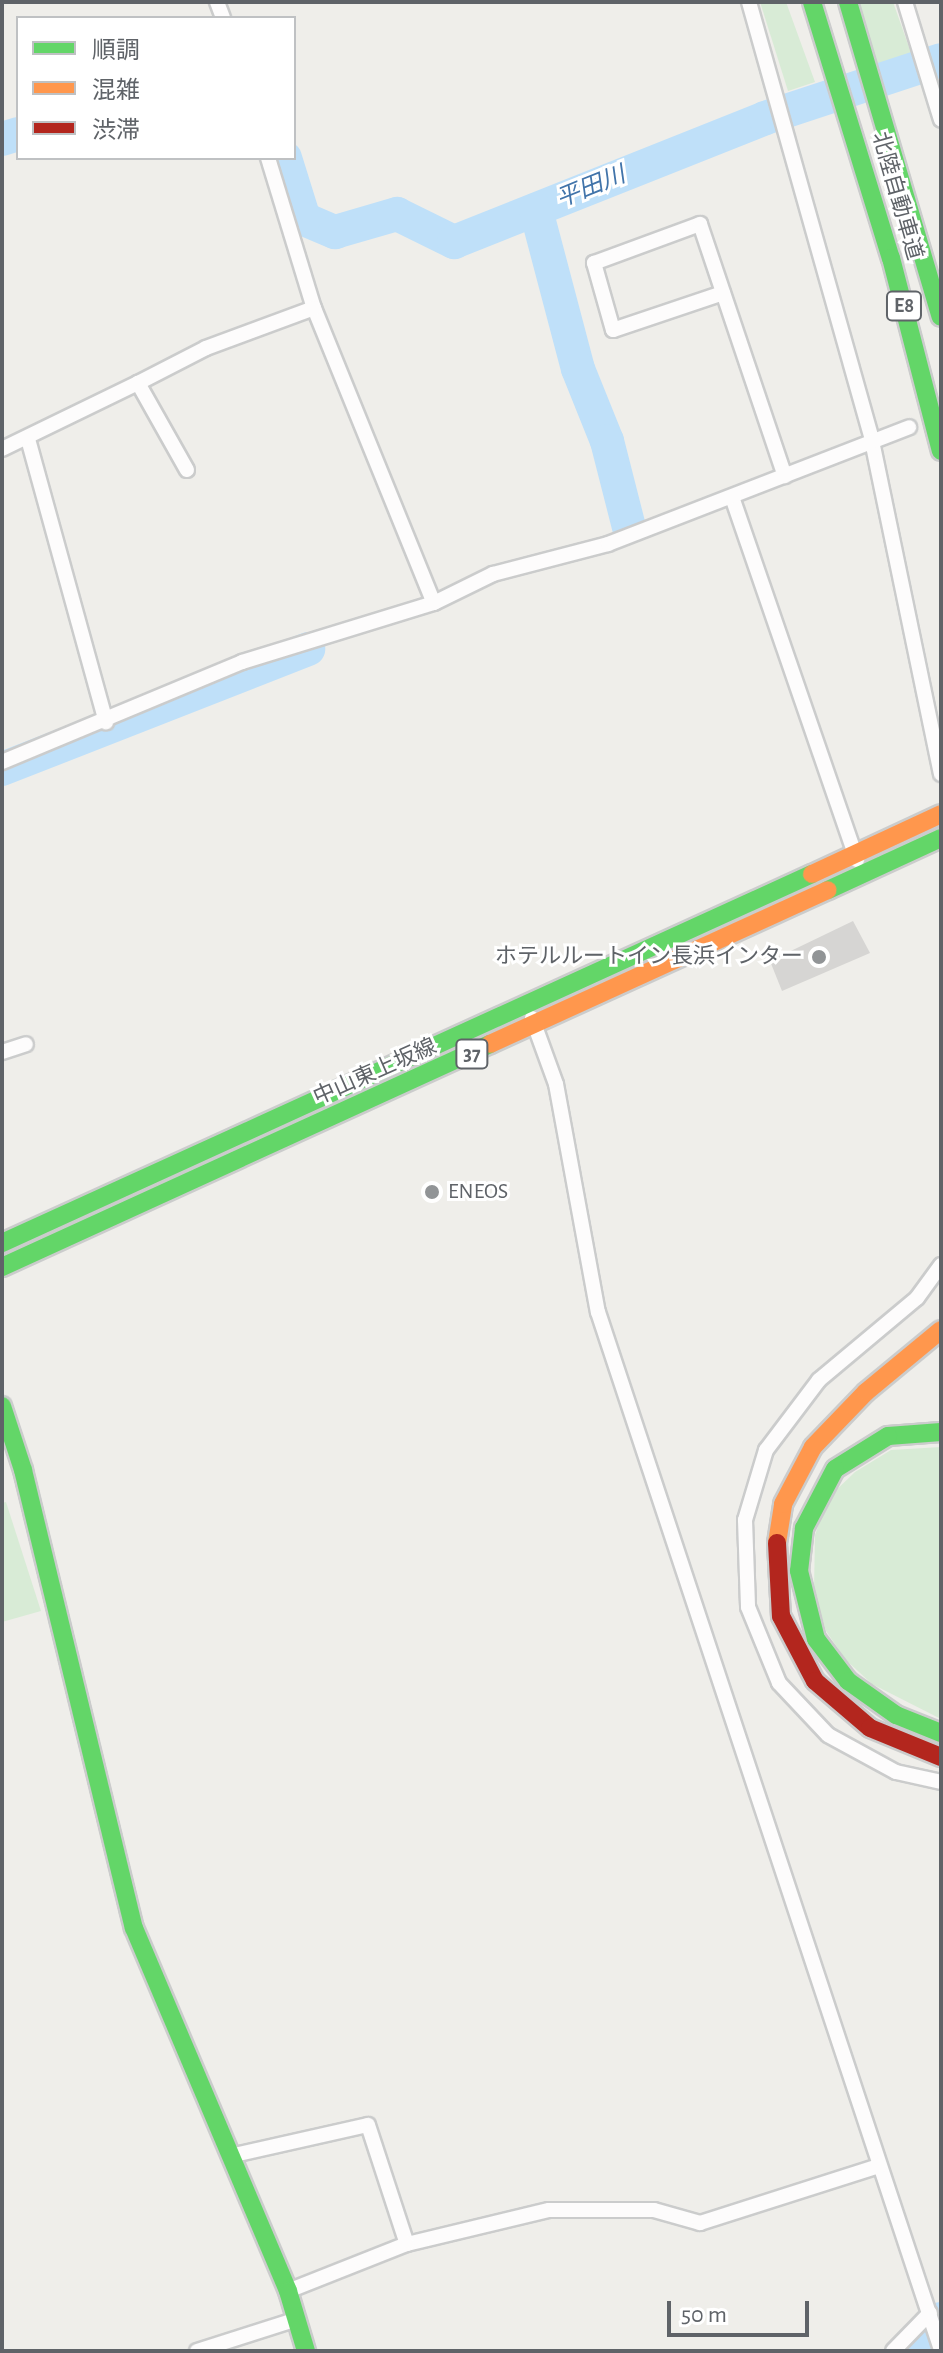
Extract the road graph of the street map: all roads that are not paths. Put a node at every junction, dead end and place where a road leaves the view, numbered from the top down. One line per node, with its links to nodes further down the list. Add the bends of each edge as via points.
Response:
1 (749, 2): 13 (street)
2 (812, 2): 15 (main road, 北陸自動車道 / E8)
3 (905, 2): 5 (street)
4 (850, 8): 9 (main road, 北陸自動車道 / E8)
5 (941, 120)
6 (269, 160): 8 (street)
7 (723, 293): 7 (street, via 700,224 594,263 613,330); 17 (street)
8 (314, 308): 10 (street, via 206,348); 19 (street)
9 (941, 317)
10 (138, 383): 12 (street); 16 (street)
11 (909, 427): 13 (street)
12 (28, 439): 14 (street); 20 (street)
13 (872, 441): 17 (street); 22 (street)
14 (2, 449)
15 (941, 451)
16 (187, 470)
17 (785, 476): 18 (street)
18 (732, 497): 19 (street, via 608,544 493,574); 25 (street)
19 (434, 603): 20 (street, via 242,662)
20 (106, 722): 21 (street)
21 (2, 762)
22 (941, 774)
23 (941, 814): 25 (main road, 中山東上坂線 / 37)
24 (941, 838): 26 (main road, 中山東上坂線 / 37)
25 (855, 855): 26 (street); 27 (main road, 中山東上坂線 / 37)
26 (861, 875): 27 (main road, 中山東上坂線 / 37)
27 (532, 1016): 30 (main road, 中山東上坂線 / 37); 32 (main road, 中山東上坂線 / 37); 40 (street, via 556,1084 598,1312)
28 (26, 1044): 29 (street)
29 (2, 1052)
30 (2, 1243)
31 (941, 1265): 38 (street, via 917,1298 819,1380 766,1450 745,1520 748,1607 779,1683 828,1735 896,1772)
32 (2, 1267)
33 (941, 1330): 37 (main road, via 866,1392 813,1447 783,1504 774,1559 781,1616 815,1681 870,1728)
34 (2, 1406): 39 (main road, via 23,1470 134,1928)
35 (941, 1432): 36 (main road, via 888,1436 835,1469 807,1517 799,1571 816,1639 848,1681 896,1715)
36 (941, 1733)
37 (941, 1757)
38 (941, 1782)
39 (230, 2156): 41 (street, via 368,2125); 42 (main road)
40 (879, 2166): 41 (street, via 700,2223 654,2210 549,2210); 43 (street)
41 (407, 2244): 42 (street)
42 (288, 2291): 44 (main road)
43 (930, 2316): 45 (street); 48 (street)
44 (294, 2320): 46 (street); 47 (main road)
45 (940, 2346)
46 (197, 2351)
47 (306, 2351)
48 (893, 2351)

